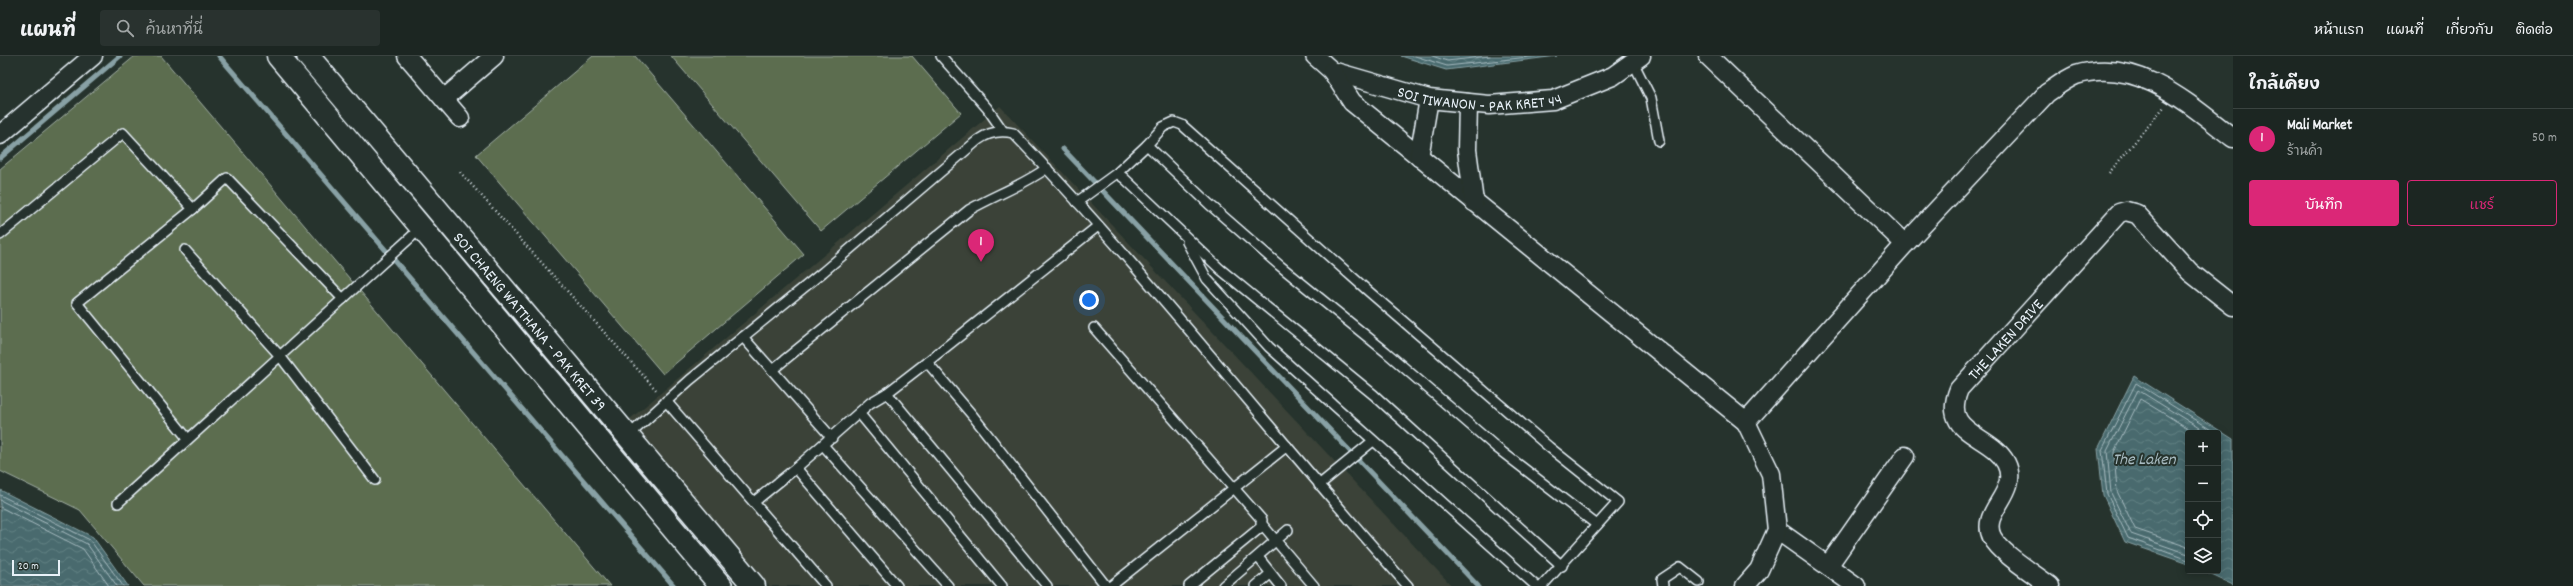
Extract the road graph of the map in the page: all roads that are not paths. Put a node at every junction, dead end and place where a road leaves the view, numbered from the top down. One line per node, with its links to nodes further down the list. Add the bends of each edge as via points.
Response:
1 (93, 56): 16 (street)
2 (278, 56): 27 (main road, SOI CHAENG WATTHANA - PAK KRET 39)
3 (308, 56): 43 (main road, SOI CHAENG WATTHANA - PAK KRET 39)
4 (406, 56): 11 (street)
5 (494, 56): 11 (street)
6 (941, 56): 15 (lane)
7 (1315, 56): 10 (street, SOI TIWANON - PAK KRET 44)
8 (1708, 56): 30 (street)
9 (1637, 59): 13 (street, SOI TIWANON - PAK KRET 44, via 1613,76 1553,100 1489,105); 18 (lane, via 1651,98)
10 (1332, 70): 12 (street, SOI TIWANON - PAK KRET 44); 20 (street, via 1352,102)
11 (444, 99): 14 (street)
12 (1429, 99): 13 (street, SOI TIWANON - PAK KRET 44); 20 (street)
13 (1468, 103): 24 (street, via 1467,150)
14 (460, 118)
15 (1003, 131): 21 (lane, via 1013,133); 35 (lane, via 991,133 978,140)
16 (0, 134)
17 (2233, 138): 30 (street, via 2175,93 2150,78 2123,70 2101,70 2076,75 2047,93)
18 (1659, 141)
19 (1147, 145): 22 (lane); 57 (lane, via 1279,265 1386,352 1497,448); 57 (lane, via 1163,127 1174,122 1182,125 1367,290 1618,502)
20 (1419, 157): 24 (street)
21 (1047, 168): 23 (lane); 38 (lane, via 1025,183 993,196 969,210)
22 (1117, 173): 23 (lane); 29 (lane)
23 (1077, 202): 26 (lane)
24 (1474, 202): 42 (street)
25 (193, 209): 28 (lane, via 123,133); 32 (lane, via 227,178); 45 (lane, via 77,303)
26 (1098, 226): 37 (lane); 48 (lane)
27 (421, 228): 32 (lane); 66 (main road, SOI CHAENG WATTHANA - PAK KRET 39)
28 (0, 235)
29 (1184, 236): 46 (lane, via 1207,279 1269,347); 62 (lane, via 1281,321 1374,395)
30 (1905, 244): 42 (street)
31 (185, 250): 36 (lane)
32 (343, 299): 36 (lane)
33 (2233, 306): 85 (street, THE LAKEN DRIVE, via 2190,272 2137,214 2126,210 2119,213 1959,389 1954,407 1958,420 1998,454 2006,463 2010,474 2010,484 1989,521 1992,538)
34 (1094, 328): 53 (lane)
35 (743, 337): 38 (lane); 40 (lane)
36 (280, 356): 45 (lane); 51 (lane)
37 (927, 362): 39 (lane); 73 (lane)
38 (772, 370): 44 (lane)
39 (887, 393): 41 (lane, via 870,403); 72 (lane)
40 (666, 401): 43 (lane); 54 (lane)
41 (860, 413): 44 (lane); 71 (lane)
42 (1746, 422): 59 (street, via 1771,474)
43 (628, 436): 67 (main road, SOI CHAENG WATTHANA - PAK KRET 39)
44 (832, 438): 47 (lane)
45 (188, 439): 55 (lane)
46 (1373, 441): 52 (lane); 80 (lane)
47 (823, 445): 50 (lane); 70 (lane)
48 (1287, 446): 52 (lane); 53 (lane)
49 (1905, 456): 63 (street)
50 (796, 468): 54 (lane); 69 (lane)
51 (375, 480)
52 (1320, 485): 79 (lane)
53 (1234, 489): 56 (lane, via 1262,520); 73 (lane)
54 (754, 502): 68 (lane)
55 (118, 503)
56 (1261, 523): 60 (lane); 74 (lane, via 1261,527)
57 (1597, 525): 62 (lane)
58 (1288, 530): 60 (lane)
59 (1778, 530): 63 (street); 83 (street, via 1759,570)
60 (1276, 540): 61 (lane); 78 (lane)
61 (1258, 557): 64 (lane); 75 (lane)
62 (1562, 566): 81 (lane)
63 (1828, 566): 84 (street)
64 (1270, 574): 76 (lane); 77 (lane)
65 (1699, 582): 82 (lane, via 1680,568 1671,571 1662,579)
66 (721, 586)
67 (754, 586)
68 (826, 586)
69 (896, 586)
70 (948, 586)
71 (1002, 586)
72 (1047, 586)
73 (1110, 586)
74 (1189, 586)
75 (1223, 586)
76 (1256, 586)
77 (1281, 586)
78 (1314, 586)
79 (1408, 586)
80 (1536, 586)
81 (1542, 586)
82 (1663, 586)
83 (1745, 586)
84 (1856, 586)
85 (2050, 586)

